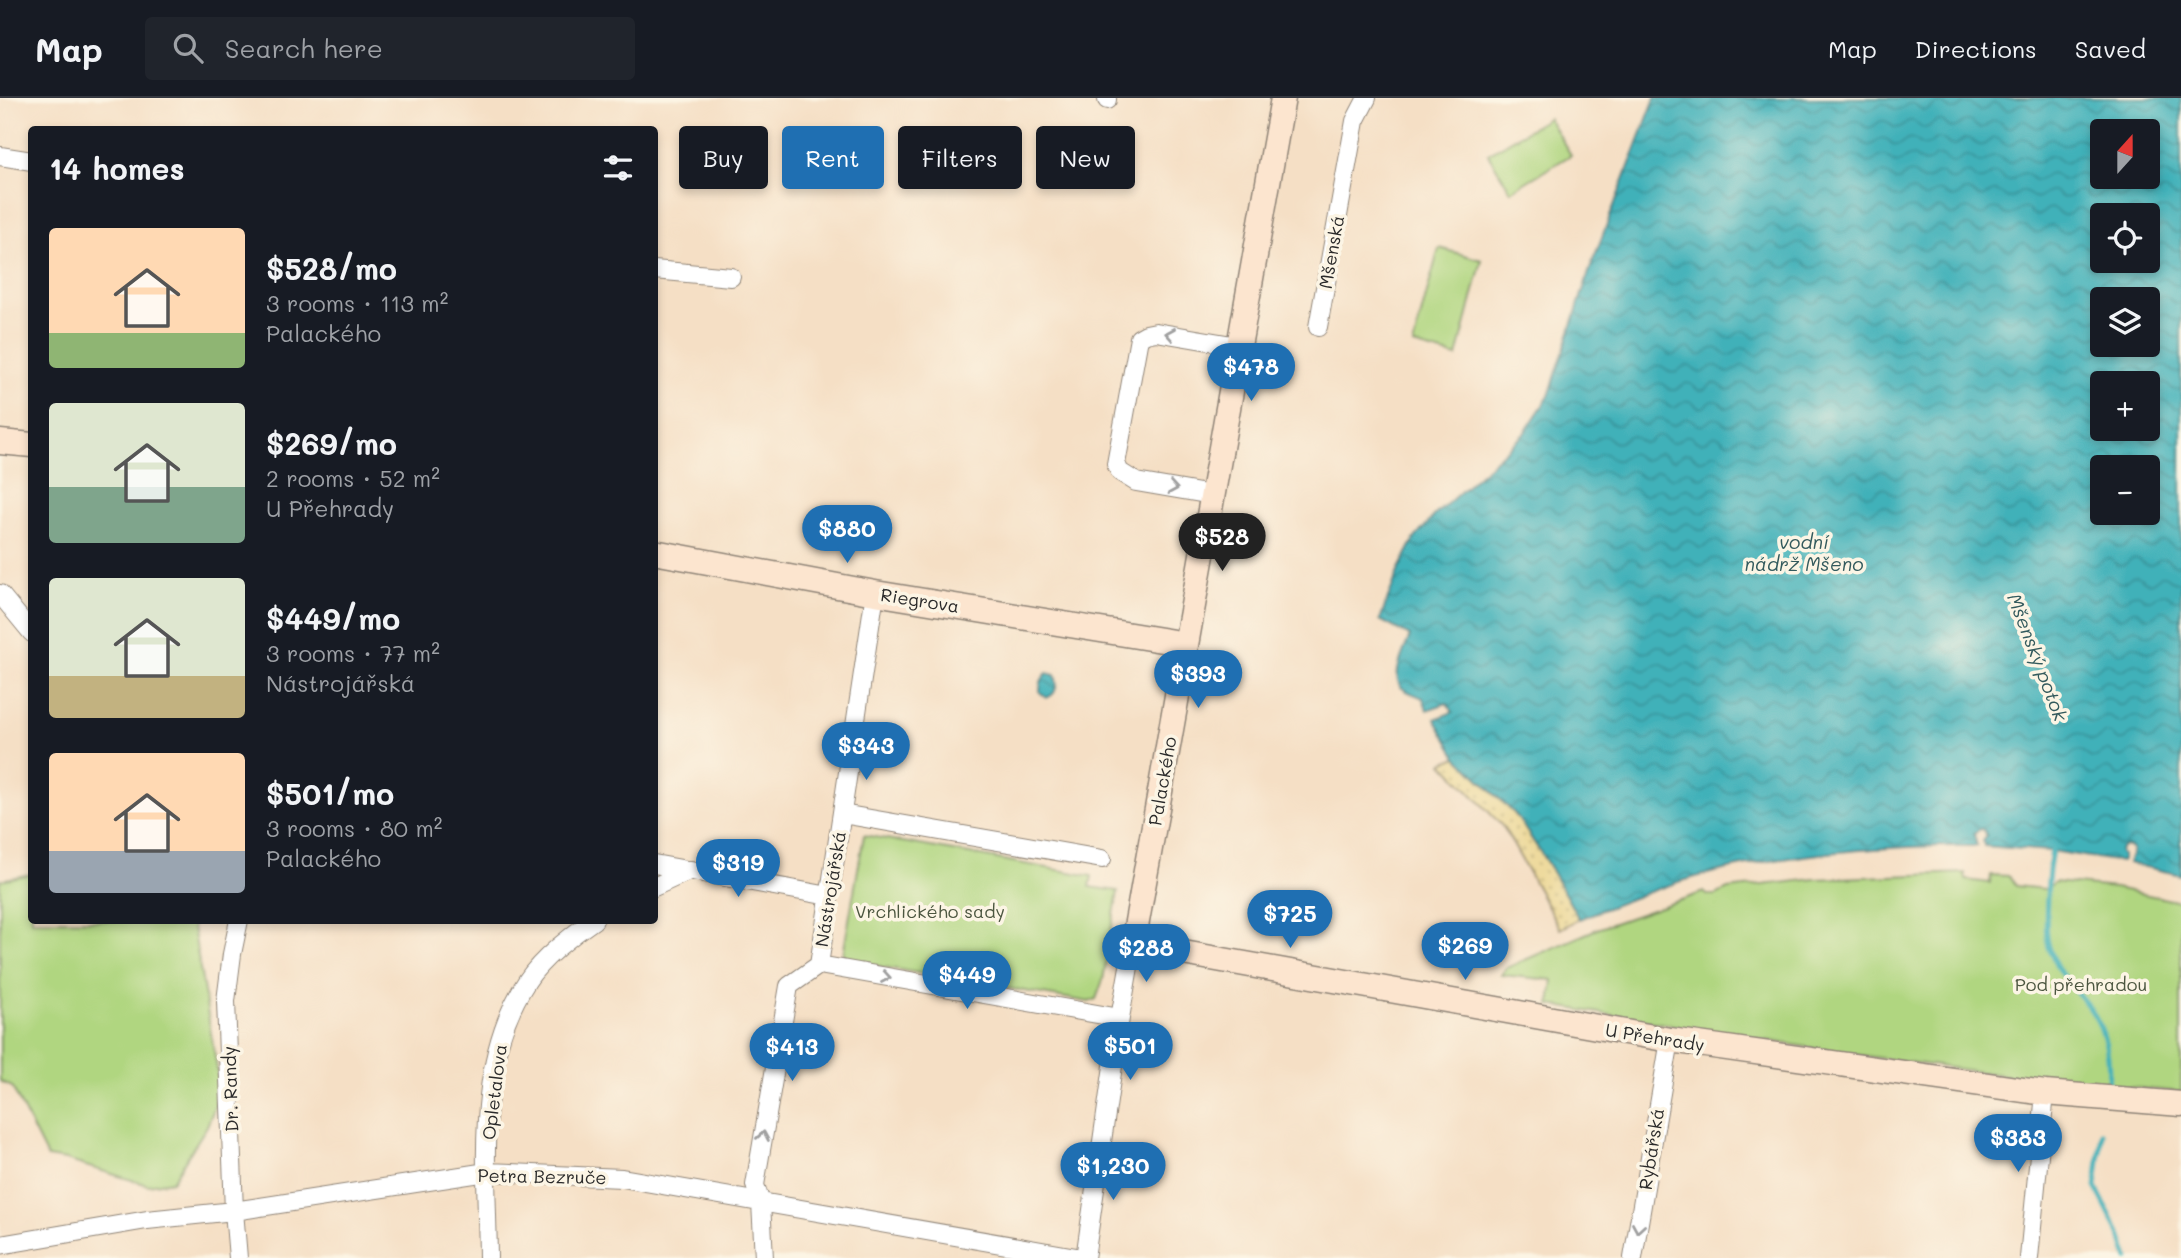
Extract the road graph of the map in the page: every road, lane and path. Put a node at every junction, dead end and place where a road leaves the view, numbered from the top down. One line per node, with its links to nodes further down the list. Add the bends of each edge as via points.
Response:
1 (1283, 98): 8 (street, Palackého)
2 (1367, 98): 7 (street, Mšenská, via 1355,121)
3 (0, 156): 4 (street)
4 (28, 160)
5 (658, 270): 6 (street)
6 (732, 277)
7 (1318, 327)
8 (1238, 346): 11 (street, Palackého); 11 (street, one-way to 11, via 1157,332 1139,338 1116,464 1126,478 1136,482)
9 (0, 442): 10 (street)
10 (28, 446)
11 (1212, 495): 16 (street, Palackého)
12 (658, 553): 13 (street, Riegrova)
13 (875, 593): 16 (street, Riegrova); 17 (street, Nástrojářská)
14 (0, 594): 15 (street)
15 (28, 629)
16 (1186, 644): 25 (street, Palackého)
17 (842, 814): 18 (street); 22 (street, Nástrojářská)
18 (1102, 859)
19 (658, 865): 20 (street)
20 (691, 870): 21 (street); 22 (street)
21 (658, 885)
22 (829, 897): 26 (street, Nástrojářská)
23 (238, 924): 33 (street, Dr. Randy, via 226,1001)
24 (588, 924): 31 (street, Opletalova, via 569,936 528,979 508,1014 495,1056 486,1123)
25 (1133, 944): 27 (street, Palackého); 28 (street, U Přehrady)
26 (819, 965): 27 (street, Nástrojářská, one-way to 27); 32 (street, one-way to 26, via 755,1185 789,986)
27 (1120, 1018): 38 (street, Palackého)
28 (1670, 1040): 29 (street, U Přehrady); 39 (street, Rybářská, one-way to 39)
29 (2045, 1093): 30 (street, U Přehrady); 40 (street)
30 (2181, 1104)
31 (487, 1172): 32 (street, Petra Bezruče, via 622,1178); 33 (street, Petra Bezruče); 36 (street, Opletalova)
32 (761, 1203): 37 (street); 38 (street, Petra Bezruče)
33 (234, 1211): 34 (street, Petra Bezruče, via 147,1220); 35 (street, Dr. Randy)
34 (0, 1245)
35 (238, 1258)
36 (488, 1258)
37 (764, 1258)
38 (1084, 1258)
39 (1633, 1258)
40 (2029, 1258)

